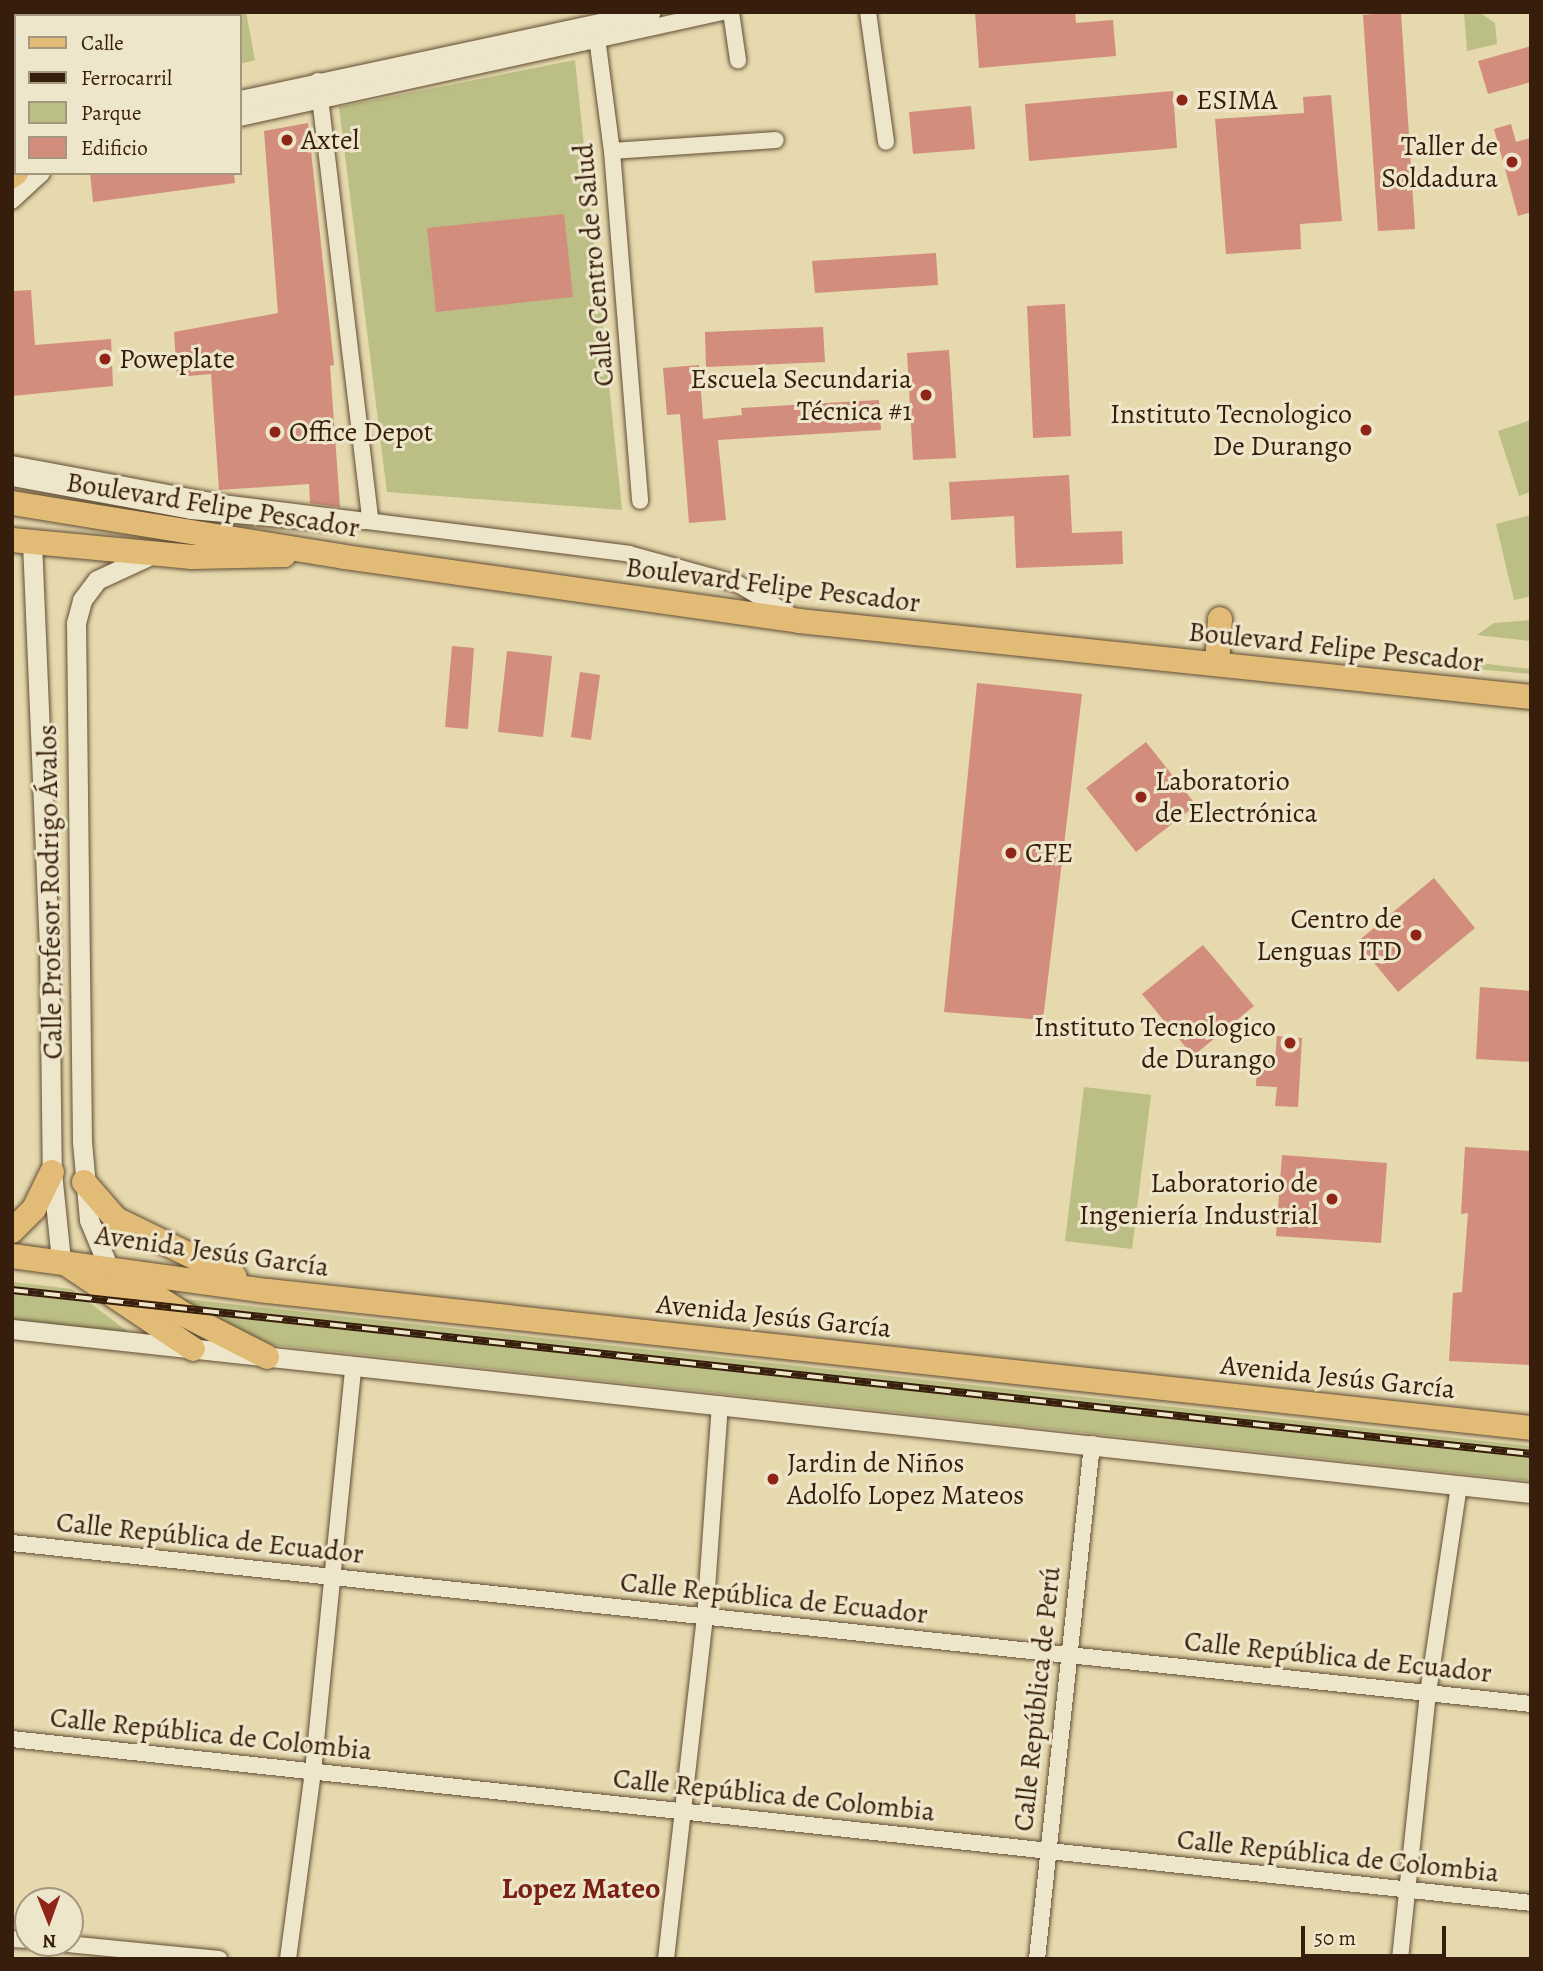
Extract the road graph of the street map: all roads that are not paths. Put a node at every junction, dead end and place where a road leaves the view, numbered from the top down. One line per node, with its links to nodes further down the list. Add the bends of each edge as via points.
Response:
1 (651, 12): 5 (street)
2 (721, 12): 5 (street)
3 (731, 12): 6 (street)
4 (868, 12): 12 (street)
5 (596, 32): 7 (street); 9 (street); 13 (street, Calle Centro de Salud)
6 (738, 60)
7 (318, 81): 8 (street); 9 (street)
8 (242, 100)
9 (322, 100): 10 (street); 20 (street)
10 (242, 118)
11 (775, 140): 13 (street)
12 (886, 142)
13 (612, 151): 18 (street, Calle Centro de Salud)
14 (40, 175): 15 (street)
15 (12, 201)
16 (12, 464): 20 (street, via 145,491)
17 (12, 478): 20 (street, via 237,517 323,524)
18 (640, 501)
19 (12, 503): 23 (main road, Boulevard Felipe Pescador)
20 (370, 520): 26 (street, via 605,550 676,564 747,588)
21 (12, 525): 22 (main road)
22 (22, 541): 24 (main road); 29 (street, Calle Profesor Rodrigo Ávalos, via 49,942)
23 (318, 552): 24 (main road, via 236,558); 26 (main road, Boulevard Felipe Pescador)
24 (153, 554): 30 (street, Calle Profesor Rodrigo Ávalos, via 97,580 82,600 76,623)
25 (1220, 619): 27 (main road)
26 (799, 621): 27 (main road, Boulevard Felipe Pescador)
27 (1217, 664): 28 (main road, Boulevard Felipe Pescador)
28 (1531, 697)
29 (52, 1172): 31 (main road, via 34,1209); 33 (street, Calle Profesor Rodrigo Ávalos)
30 (84, 1182): 34 (street, Calle Profesor Rodrigo Ávalos, via 92,1232); 35 (main road, via 116,1219 143,1236)
31 (12, 1231)
32 (12, 1256): 33 (main road, Avenida Jesús García)
33 (61, 1260): 34 (main road, Avenida Jesús García); 37 (main road)
34 (108, 1266): 35 (main road, Avenida Jesús García); 38 (main road, via 185,1315)
35 (268, 1292): 41 (main road, Avenida Jesús García)
36 (12, 1329): 37 (street)
37 (193, 1349): 38 (street)
38 (267, 1357): 39 (street)
39 (352, 1367): 40 (street); 46 (street)
40 (720, 1405): 42 (street); 47 (street)
41 (1531, 1428)
42 (1092, 1444): 43 (street); 48 (street, Calle República de Perú)
43 (1460, 1486): 44 (street); 49 (street)
44 (1531, 1493)
45 (12, 1544): 46 (street, Calle República de Ecuador)
46 (332, 1578): 47 (street, Calle República de Ecuador); 52 (street)
47 (705, 1618): 48 (street, Calle República de Ecuador); 53 (street)
48 (1066, 1656): 49 (street, Calle República de Ecuador); 54 (street, Calle República de Perú)
49 (1428, 1693): 50 (street, Calle República de Ecuador); 55 (street)
50 (1531, 1704)
51 (12, 1739): 52 (street, Calle República de Colombia)
52 (313, 1771): 53 (street, Calle República de Colombia); 59 (street)
53 (683, 1811): 54 (street, Calle República de Colombia); 60 (street)
54 (1048, 1851): 55 (street, Calle República de Colombia); 61 (street, Calle República de Perú)
55 (1407, 1889): 56 (street, Calle República de Colombia); 62 (street)
56 (1531, 1903)
57 (84, 1946): 58 (street)
58 (219, 1959)
59 (288, 1959)
60 (666, 1959)
61 (1037, 1959)
62 (1400, 1959)

